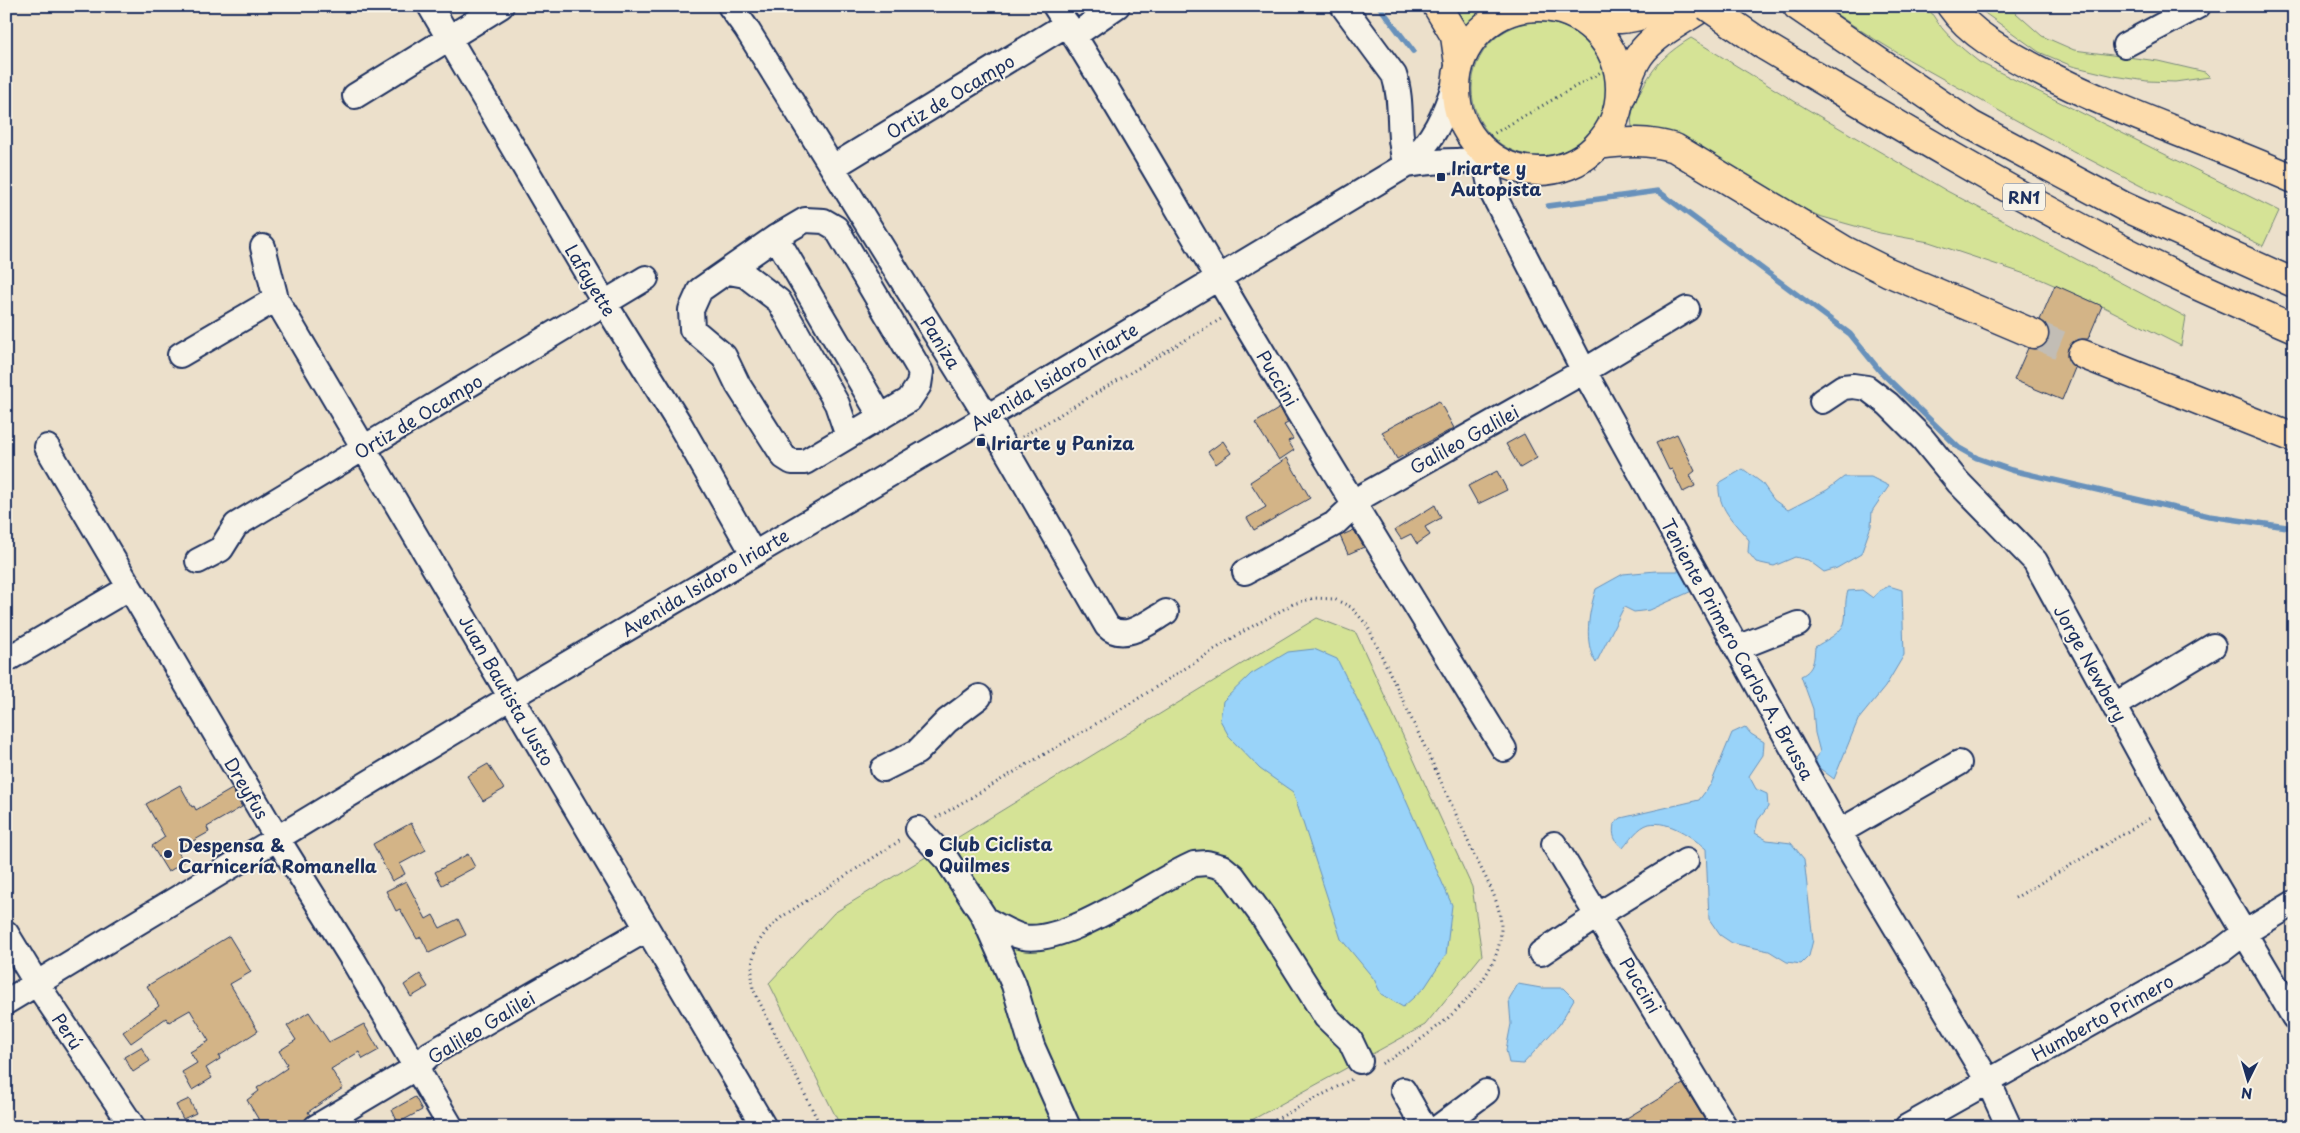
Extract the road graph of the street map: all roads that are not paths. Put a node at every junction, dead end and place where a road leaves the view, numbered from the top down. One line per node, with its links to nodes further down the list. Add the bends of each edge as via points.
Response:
1 (430, 6): 14 (street, Lafayette)
2 (501, 6): 14 (street)
3 (730, 6): 21 (street, Paniza)
4 (1117, 6): 13 (street, Ortiz de Ocampo)
5 (1343, 6): 20 (street, via 1394,75 1400,147)
6 (1437, 6): 16 (main road, via 1455,36)
7 (1658, 6): 12 (main road, via 1624,19)
8 (1706, 6): 18 (main road, via 1653,41 1640,54 1632,67); 33 (main road, RN1, bridge, via 1765,46 1958,161 2103,240)
9 (1797, 6): 29 (main road, RN1, via 1971,125 2125,207)
10 (1951, 6): 23 (main road, via 1984,38 2061,82)
11 (2198, 6): 15 (street)
12 (1575, 15): 16 (main road, via 1552,7 1529,6 1506,13 1485,25 1470,42); 18 (main road, via 1597,30 1612,52 1620,77)
13 (1065, 22): 21 (street, Ortiz de Ocampo); 28 (street, Puccini)
14 (449, 38): 17 (street); 31 (street, Lafayette)
15 (2125, 45)
16 (1458, 72): 20 (street, Avenida Isidoro Iriarte, via 1447,109 1431,140); 22 (main road, via 1456,101 1466,128 1489,155)
17 (356, 96)
18 (1620, 104): 19 (main road)
19 (1600, 155): 22 (main road, via 1556,169); 34 (main road, via 1628,140 1675,148 1844,250)
20 (1406, 165): 22 (street, Avenida Isidoro Iriarte, via 1473,159); 28 (street, Avenida Isidoro Iriarte)
21 (833, 167): 40 (street, Paniza)
22 (1494, 169): 37 (street, Teniente Primero Carlos A. Brussa, via 1491,190)
23 (2294, 179)
24 (776, 237): 26 (street); 39 (street); 39 (street, via 805,220 824,221 836,228 921,372 919,385 909,400)
25 (263, 247): 30 (street, Juan Bautista Justo)
26 (728, 272): 41 (street, via 745,274 779,302 836,404); 41 (street, via 700,290 691,310 692,329 724,356 784,457 792,462 805,462)
27 (646, 278): 31 (street, Ortiz de Ocampo)
28 (1219, 279): 40 (street, Avenida Isidoro Iriarte); 45 (street, Puccini)
29 (2294, 283)
30 (276, 300): 36 (street); 44 (street, Juan Bautista Justo)
31 (605, 304): 44 (street, Ortiz de Ocampo); 46 (street, Lafayette, via 679,423)
32 (1687, 309): 37 (street, Galileo Galilei)
33 (2294, 328)
34 (2034, 334)
35 (2082, 354): 42 (main road)
36 (180, 355)
37 (1584, 371): 45 (street, Galileo Galilei, via 1365,495); 53 (street, Teniente Primero Carlos A. Brussa)
38 (1822, 401): 57 (street, Jorge Newbery, via 1843,387 1867,388 1922,438 1958,482 2035,561)
39 (881, 417): 41 (street)
40 (987, 417): 46 (street, Avenida Isidoro Iriarte); 50 (street, Paniza, via 1106,626 1112,631 1129,632)
41 (848, 436)
42 (2294, 438)
43 (46, 447): 49 (street, Dreyfus)
44 (365, 448): 47 (street, Ortiz de Ocampo, via 236,525 221,548); 55 (street, Juan Bautista Justo)
45 (1355, 506): 48 (street, Galileo Galilei, via 1334,524); 58 (street, Puccini)
46 (753, 553): 55 (street, Avenida Isidoro Iriarte)
47 (198, 560)
48 (1245, 572)
49 (129, 588): 54 (street); 63 (street, Dreyfus)
50 (1166, 612)
51 (1798, 624): 53 (street)
52 (2213, 646): 57 (street)
53 (1737, 648): 62 (street, Teniente Primero Carlos A. Brussa)
54 (6, 660)
55 (511, 697): 63 (street, Avenida Isidoro Iriarte); 69 (street, Juan Bautista Justo)
56 (979, 697): 60 (street, via 947,721 917,752)
57 (2115, 705): 71 (street, Jorge Newbery, via 2169,806)
58 (1504, 749)
59 (1959, 763): 62 (street)
60 (883, 769)
61 (918, 829): 68 (street, via 947,860)
62 (1839, 832): 78 (street, Teniente Primero Carlos A. Brussa)
63 (277, 838): 73 (street, Avenida Isidoro Iriarte); 76 (street, Dreyfus)
64 (1554, 844): 67 (street, Puccini)
65 (1686, 861): 67 (street)
66 (2294, 903): 71 (street, Humberto Primero)
67 (1598, 915): 72 (street); 88 (street, Puccini)
68 (985, 919): 77 (street, via 1023,937 1052,936 1194,864 1222,867 1233,876 1263,917 1326,1018 1350,1040); 85 (street, via 1014,985 1032,1046)
69 (647, 930): 76 (street, Galileo Galilei, via 430,1054); 84 (street, Juan Bautista Justo)
70 (6, 933): 73 (street, Perú)
71 (2244, 933): 75 (street, Jorge Newbery); 78 (street, Humberto Primero, via 2222,950)
72 (1541, 953)
73 (37, 984): 74 (street, Avenida Isidoro Iriarte); 81 (street, Perú)
74 (6, 1002)
75 (2294, 1018)
76 (417, 1068): 82 (street, Galileo Galilei); 83 (street, Dreyfus)
77 (1364, 1068)
78 (1988, 1081): 89 (street, Humberto Primero); 90 (street, Teniente Primero Carlos A. Brussa)
79 (1403, 1090): 86 (street)
80 (1486, 1092): 87 (street)
81 (133, 1127)
82 (316, 1127)
83 (451, 1127)
84 (764, 1127)
85 (1068, 1127)
86 (1424, 1127)
87 (1439, 1127)
88 (1725, 1127)
89 (1907, 1127)
90 (2009, 1127)

